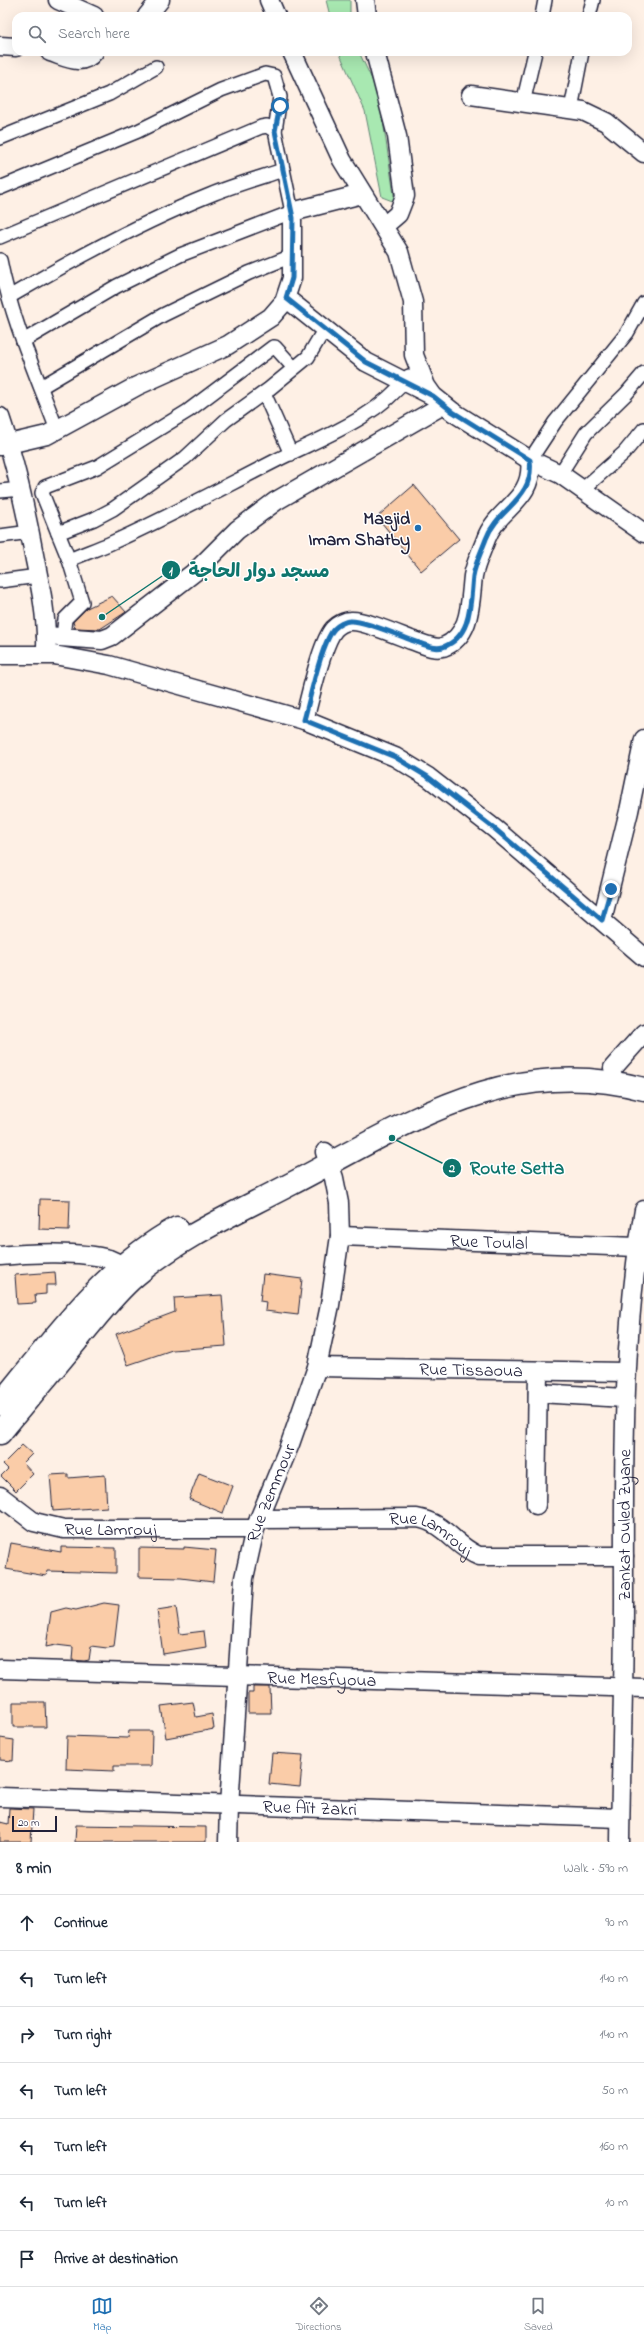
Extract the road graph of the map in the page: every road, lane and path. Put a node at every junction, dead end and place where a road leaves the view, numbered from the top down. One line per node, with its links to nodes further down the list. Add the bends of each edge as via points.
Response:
1 (58, 0): 7 (street)
2 (160, 0): 8 (street)
3 (269, 0): 9 (street)
4 (365, 0): 10 (street)
5 (545, 0): 11 (street)
6 (593, 0): 12 (street)
7 (85, 12)
8 (150, 12)
9 (274, 12)
10 (366, 12)
11 (543, 12)
12 (590, 12)
13 (0, 46): 14 (street)
14 (12, 47)
15 (62, 56): 16 (street, via 83,61)
16 (89, 56)
17 (294, 56): 30 (street, via 329,134)
18 (376, 56): 32 (street, via 397,136 405,196 398,214)
19 (534, 56): 23 (street)
20 (581, 56): 24 (street)
21 (156, 67): 26 (street, via 109,94)
22 (471, 96): 23 (street)
23 (523, 103): 24 (street)
24 (571, 109): 27 (street, via 583,111 606,122)
25 (275, 131): 28 (street); 29 (street, via 280,97 274,76 268,74 221,90 138,131); 33 (street, via 267,126 261,127)
26 (0, 138)
27 (644, 153)
28 (283, 170): 31 (street); 36 (street, via 212,194 166,214 80,256)
29 (0, 188)
30 (362, 194): 31 (street); 32 (street)
31 (292, 212): 34 (street); 40 (street, via 173,258 111,290)
32 (384, 226): 41 (street, via 399,252 409,284 413,302 414,355)
33 (0, 237)
34 (292, 256): 37 (street, via 292,278); 45 (street, via 249,272 163,315)
35 (0, 260): 36 (street)
36 (9, 297): 40 (street)
37 (286, 298): 39 (street); 50 (street, via 271,317 228,345 137,386)
38 (644, 303): 53 (street, via 627,333 555,422)
39 (324, 330): 42 (street, via 308,357); 44 (street, via 366,362)
40 (23, 341): 45 (street)
41 (417, 366): 44 (street); 47 (street, via 426,386)
42 (294, 368): 46 (street); 59 (street, via 273,347 188,411 97,466 45,487 42,493)
43 (644, 373): 54 (street, via 586,433)
44 (404, 382): 47 (street); 52 (street, via 376,407)
45 (41, 387): 50 (street)
46 (264, 392): 52 (street); 59 (street, via 226,420 185,458 113,509)
47 (438, 400): 53 (street); 65 (street, via 276,500 253,517 196,571 112,636 102,640)
48 (0, 417): 51 (street)
49 (644, 429): 56 (street, via 624,453)
50 (57, 430): 51 (street, via 38,439)
51 (5, 446): 55 (street)
52 (291, 454): 62 (street, via 112,542)
53 (530, 460): 54 (street); 68 (street, via 531,470 525,489 495,522 487,536 474,576 468,619 451,643 434,648 357,622 342,624 334,630 327,642)
54 (560, 474): 56 (street)
55 (21, 489): 57 (street); 58 (street)
56 (582, 490): 60 (street)
57 (0, 491)
58 (30, 532): 61 (street); 63 (street)
59 (58, 533): 62 (street)
60 (644, 533)
61 (0, 536)
62 (69, 560): 65 (street, via 82,602 65,619)
63 (38, 576): 64 (street); 65 (street)
64 (0, 581)
65 (54, 637): 67 (street)
66 (0, 655): 67 (street)
67 (45, 655): 68 (street, via 72,657 109,665)
68 (304, 720): 70 (street, via 395,757 428,777 495,829)
69 (644, 739): 70 (street)
70 (602, 920): 71 (street)
71 (644, 956)
72 (644, 1033): 73 (street)
73 (613, 1068): 74 (main road); 75 (main road)
74 (584, 1073): 76 (main road); 77 (main road, via 520,1070 474,1081 430,1098)
75 (644, 1074)
76 (644, 1089)
77 (328, 1158): 79 (street, Rue Zemmour, via 339,1203); 82 (main road, via 165,1234)
78 (644, 1210): 80 (street, Zankat Ouled Zyane)
79 (340, 1236): 80 (street, Rue Toulal); 83 (street, Rue Zemmour, via 330,1305)
80 (637, 1247): 85 (street, Zankat Ouled Zyane)
81 (0, 1256): 82 (street, via 87,1255 109,1259)
82 (128, 1272): 88 (main road, via 94,1292); 89 (main road, via 108,1303)
83 (317, 1367): 84 (street, Rue Tissaoua); 92 (street, Rue Zemmour, via 290,1444)
84 (538, 1371): 85 (street, Rue Tissaoua); 86 (street)
85 (625, 1372): 87 (street, Zankat Ouled Zyane)
86 (538, 1393): 87 (street); 91 (street)
87 (625, 1398): 93 (street, Zankat Ouled Zyane)
88 (0, 1404)
89 (0, 1433)
90 (0, 1496): 92 (street, Rue Lamrouj, via 34,1522 64,1529)
91 (536, 1504)
92 (257, 1524): 93 (street, Rue Lamrouj, via 417,1518 435,1523 465,1550 479,1556); 95 (street, Rue Zemmour, via 244,1578)
93 (624, 1556): 96 (street, Zankat Ouled Zyane)
94 (0, 1669): 95 (street, Rue Mesfyoua)
95 (238, 1675): 96 (street, Rue Mesfyoua); 99 (street, Rue Zemmour)
96 (624, 1687): 97 (street, Rue Mesfyoua); 100 (street, Zankat Ouled Zyane)
97 (644, 1688)
98 (0, 1797): 99 (street, Rue Aït Zakri)
99 (229, 1806): 100 (street, Rue Aït Zakri); 101 (street, Rue Zemmour)
100 (620, 1818): 102 (street, Zankat Ouled Zyane)
101 (228, 1842)
102 (620, 1842)

